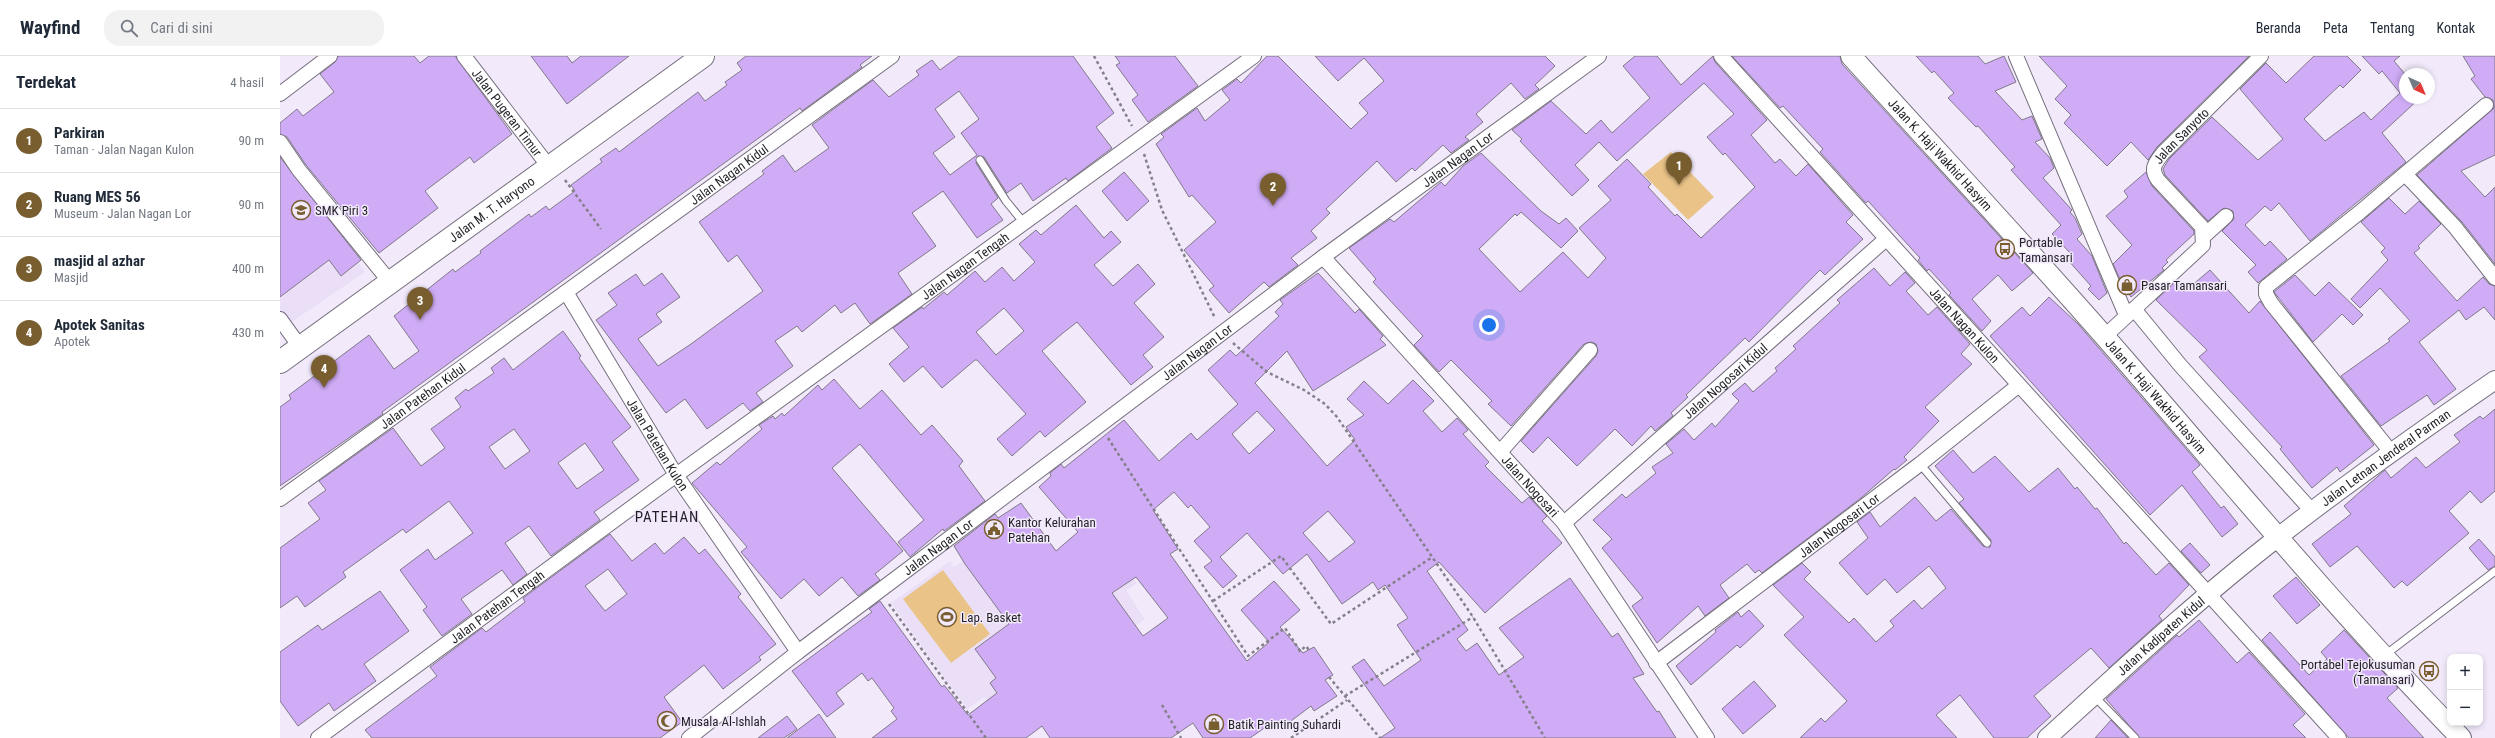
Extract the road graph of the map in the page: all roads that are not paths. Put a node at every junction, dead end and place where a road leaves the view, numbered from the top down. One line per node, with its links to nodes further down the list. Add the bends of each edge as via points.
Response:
1 (330, 56): 11 (street)
2 (464, 56): 15 (street, Jalan Pugeran Timur)
3 (703, 56): 15 (main road, Jalan M. T. Haryono)
4 (892, 56): 24 (street, Jalan Nagan Kidul)
5 (1254, 56): 18 (street, Jalan Nagan Tengah)
6 (1599, 56): 21 (street, Jalan Nagan Lor)
7 (1721, 56): 20 (street, Jalan Nagan Kulon)
8 (1851, 56): 27 (main road, Jalan K. Haji Wakhid Hasyim)
9 (2016, 56): 25 (street)
10 (2261, 56): 19 (street, Jalan Sanyoto, via 2163,153 2153,168 2153,174 2202,227)
11 (280, 94)
12 (2486, 106): 16 (street)
13 (280, 142): 23 (street, via 299,170)
14 (980, 160): 18 (lane, via 1006,201)
15 (552, 166): 23 (main road, Jalan M. T. Haryono)
16 (2405, 174): 22 (street, via 2455,227); 34 (street, via 2266,286 2266,294 2332,381)
17 (2226, 216): 19 (street)
18 (1024, 223): 36 (street, Jalan Nagan Tengah)
19 (2204, 236): 25 (street, via 2203,245 2195,254)
20 (1886, 239): 32 (street, Jalan Nagan Kulon); 39 (street, Jalan Nogosari Kidul)
21 (1323, 257): 33 (street, Jalan Nogosari); 44 (street, Jalan Nagan Lor)
22 (2495, 278)
23 (390, 282): 28 (main road, Jalan M. T. Haryono)
24 (566, 292): 36 (street, Jalan Patehan Kulon); 37 (street, Jalan Patehan Kidul)
25 (2130, 312): 27 (street); 38 (street)
26 (280, 319): 28 (street)
27 (2104, 337): 40 (main road, Jalan K. Haji Wakhid Hasyim)
28 (300, 347): 30 (main road, Jalan M. T. Haryono)
29 (1590, 350): 33 (street)
30 (280, 362)
31 (2495, 380): 34 (street, Jalan Letnan Jenderal Parman)
32 (2019, 385): 35 (street, Jalan Nogosari Lor); 43 (street, Jalan Nagan Kulon)
33 (1500, 451): 39 (street, Jalan Nogosari)
34 (2391, 452): 38 (street, Jalan Letnan Jenderal Parman)
35 (1920, 464): 41 (lane); 46 (street, Jalan Nogosari Lor)
36 (676, 475): 44 (street, Jalan Patehan Kulon); 48 (street, Jalan Patehan Tengah)
37 (280, 499)
38 (2312, 511): 40 (street, Jalan Letnan Jenderal Parman)
39 (1564, 523): 46 (street, Jalan Nogosari)
40 (2277, 537): 43 (street, Jalan Kadipaten Kidul); 45 (main road, Jalan K. Haji Wakhid Hasyim)
41 (1987, 543)
42 (2495, 572): 45 (lane)
43 (2208, 594): 47 (street, Jalan Kadipaten Kidul); 53 (street, Jalan Nagan Kulon)
44 (798, 652): 49 (street, Jalan Nagan Lor)
45 (2384, 657): 54 (main road, Jalan K. Haji Wakhid Hasyim)
46 (1656, 663): 50 (street, Jalan Nogosari)
47 (2094, 696): 51 (street, Jalan Kadipaten Kidul); 52 (lane)
48 (318, 738)
49 (689, 738)
50 (1707, 738)
51 (2047, 738)
52 (2135, 738)
53 (2339, 738)
54 (2460, 738)

